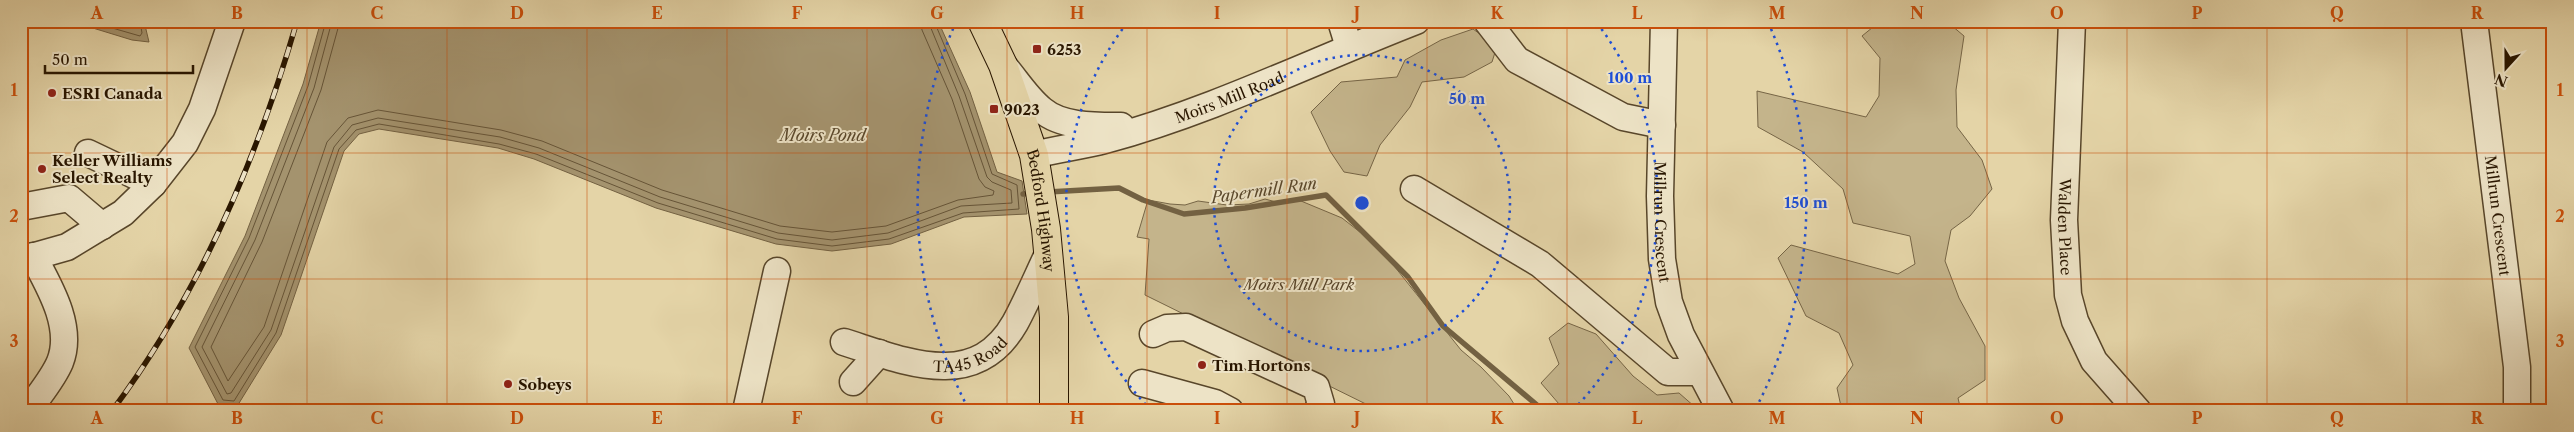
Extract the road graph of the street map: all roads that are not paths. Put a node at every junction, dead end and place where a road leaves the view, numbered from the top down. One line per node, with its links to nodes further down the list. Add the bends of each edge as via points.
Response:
1 (232, 21): 15 (street, via 202,109 185,142)
2 (982, 21): 10 (main road, Bedford Highway)
3 (1341, 21): 9 (street)
4 (1416, 21): 9 (street, Moirs Mill Road)
5 (1487, 21): 11 (street, via 1517,60 1623,117)
6 (1664, 21): 11 (street, Millrun Crescent)
7 (2072, 21): 34 (street, Walden Place, via 2064,220 2068,295 2075,321 2094,361)
8 (2474, 21): 35 (street, Millrun Crescent, via 2518,367)
9 (1349, 47): 12 (street, Moirs Mill Road, via 1244,92)
10 (1003, 65): 12 (street, via 1042,111 1066,122 1096,126); 14 (main road, Bedford Highway)
11 (1662, 125): 25 (street, Millrun Crescent, via 1662,259 1669,302)
12 (1149, 126): 14 (street, Moirs Mill Road)
13 (88, 153): 15 (street)
14 (1035, 166): 19 (main road, Bedford Highway)
15 (153, 184): 18 (street, via 123,212)
16 (1414, 189): 25 (street, via 1540,264 1668,372)
17 (21, 207): 18 (street, via 69,198)
18 (102, 226): 20 (street, via 67,247)
19 (1047, 242): 24 (street, TA45 Road, via 1014,325 995,347 976,360 942,368); 30 (main road, Bedford Highway, via 1054,317)
20 (27, 258): 28 (street, via 47,282 60,316 65,345 59,363)
21 (777, 271): 29 (street)
22 (1154, 334): 32 (street, via 1167,328 1186,327 1316,387 1321,404)
23 (844, 342): 24 (street, TA45 Road)
24 (879, 353): 26 (street)
25 (1699, 372): 33 (street, Millrun Crescent)
26 (853, 382)
27 (1142, 383): 31 (street)
28 (28, 411)
29 (746, 411)
30 (1054, 411)
31 (1230, 411)
32 (1317, 411)
33 (1721, 411)
34 (2138, 411)
35 (2516, 411)

